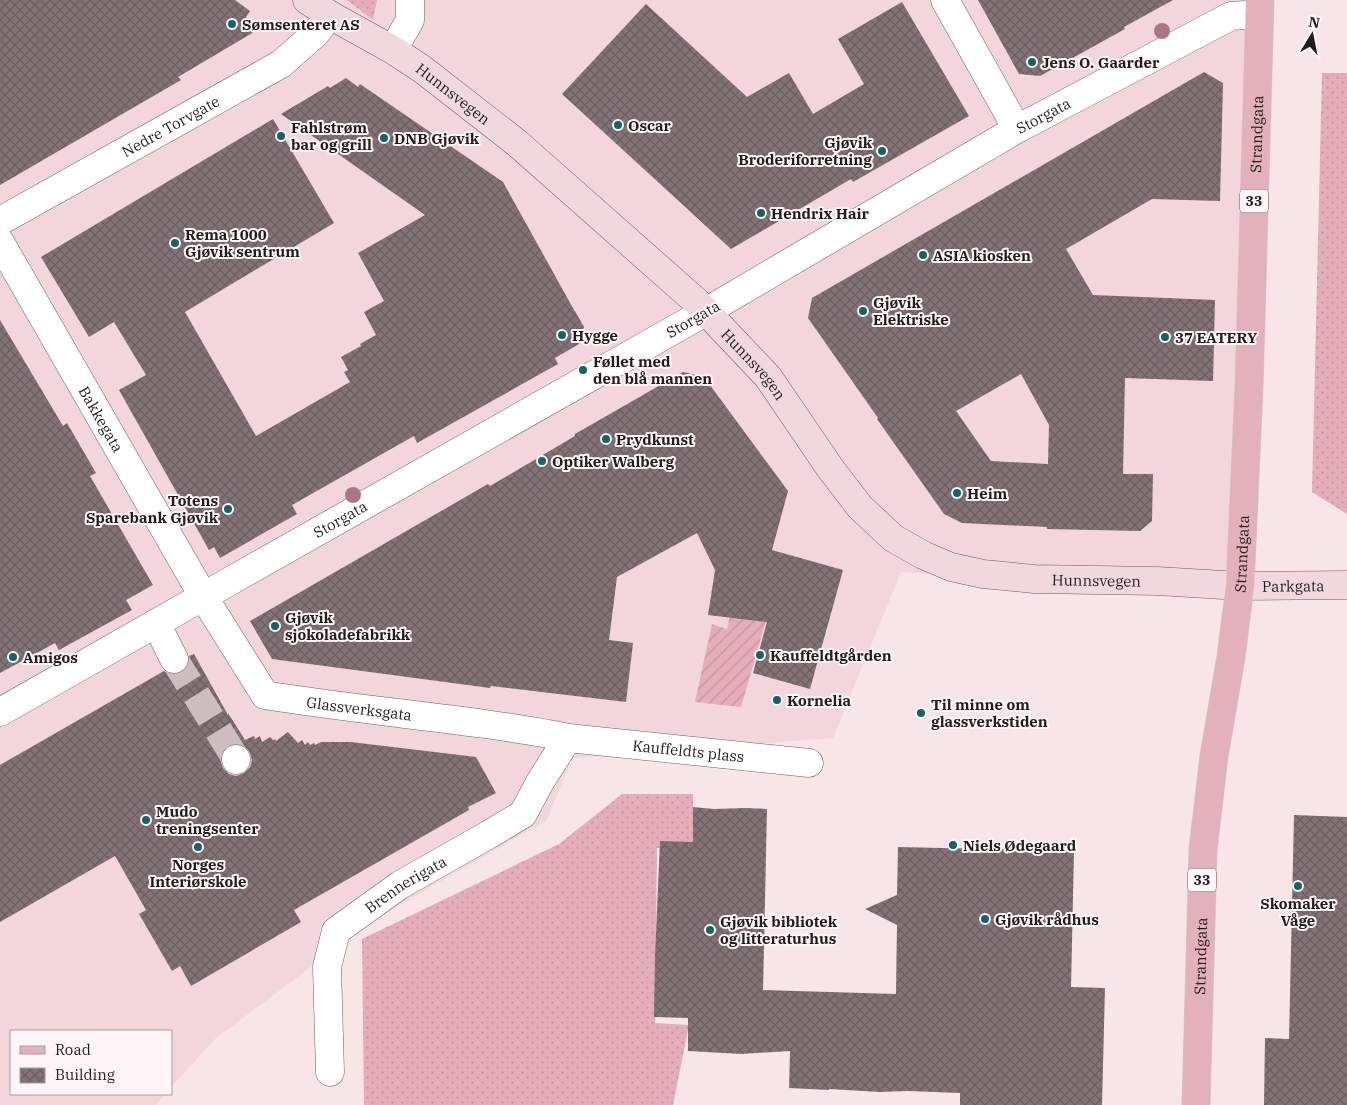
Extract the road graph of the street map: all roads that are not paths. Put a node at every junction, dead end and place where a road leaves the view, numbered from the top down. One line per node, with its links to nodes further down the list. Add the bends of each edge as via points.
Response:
1 (307, 0): 5 (main road, Hunnsvegen)
2 (410, 0): 6 (street, via 410,20)
3 (945, 0): 7 (street)
4 (1260, 7): 7 (street, Storgata, via 1231,16); 12 (main road, Strandgata / 33)
5 (330, 15): 6 (main road, Hunnsvegen); 8 (street, Nedre Torvgate, via 281,64)
6 (393, 50): 10 (main road, Hunnsvegen, via 517,143)
7 (1017, 129): 10 (street, Storgata)
8 (0, 221)
9 (0, 242): 13 (street, Bakkegata)
10 (707, 312): 12 (main road, Hunnsvegen, via 768,377 860,507 893,538 923,554 951,567 982,574 1034,579); 13 (street, Storgata)
11 (1347, 585): 12 (main road, Parkgata)
12 (1240, 586): 20 (main road, Strandgata / 33, via 1203,850)
13 (203, 596): 14 (street, Storgata); 17 (street, Glassverksgata, via 265,694)
14 (156, 623): 15 (street); 16 (street, Storgata)
15 (174, 659)
16 (0, 712)
17 (568, 738): 18 (street, Kauffeldts plass); 19 (street, Brennerigata, via 523,814 400,885 336,931 328,967)
18 (809, 763)
19 (330, 1072)
20 (1196, 1105)

